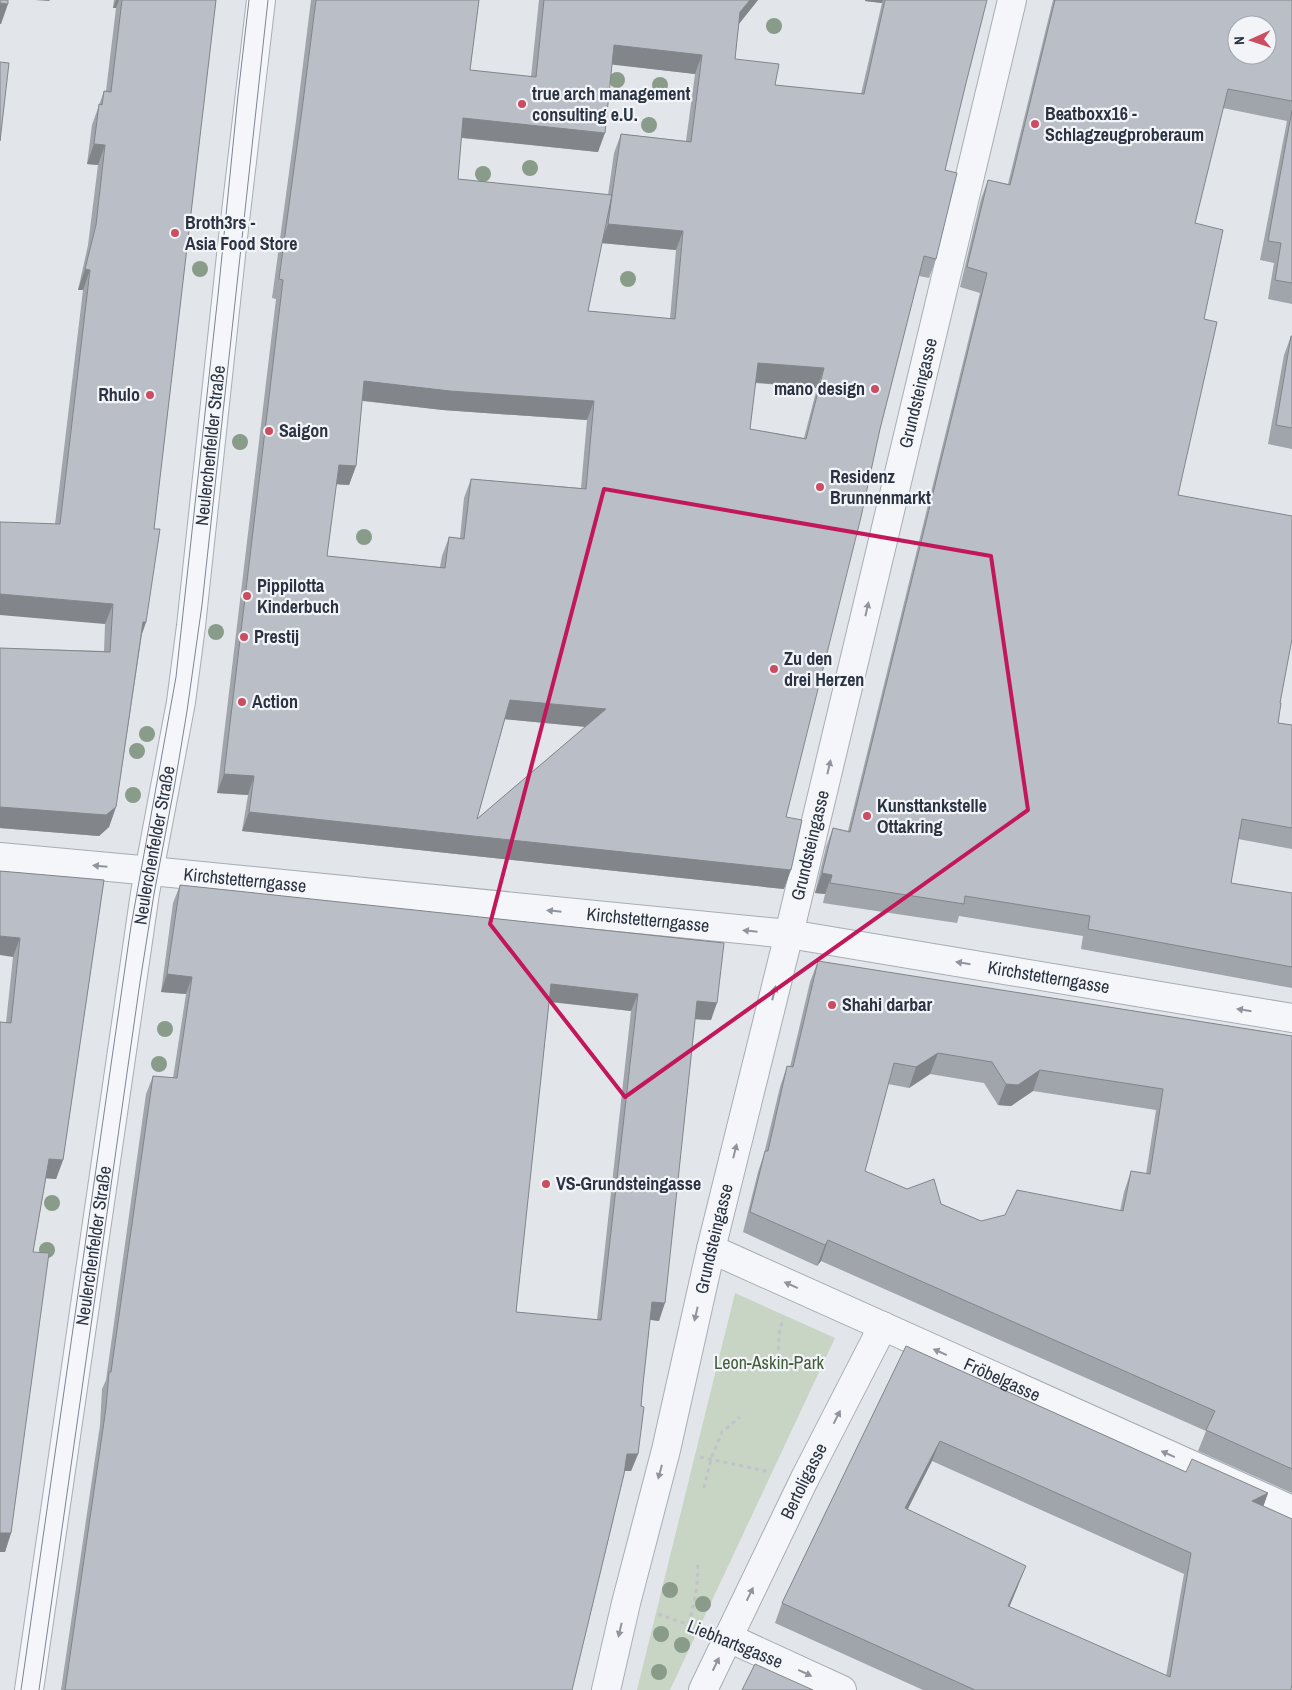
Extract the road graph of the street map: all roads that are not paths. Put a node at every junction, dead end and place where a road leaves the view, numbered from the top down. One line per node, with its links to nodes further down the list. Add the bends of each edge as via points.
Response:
1 (261, 0): 4 (street, Neulerchenfelder Straße, via 192,626 173,749)
2 (1012, 0): 5 (street, Grundsteingasse, one-way to 2)
3 (0, 857): 4 (street, Kirchstetterngasse, one-way to 3)
4 (148, 871): 5 (street, Kirchstetterngasse, one-way to 4); 11 (street, Neulerchenfelder Straße)
5 (789, 934): 6 (street, Kirchstetterngasse, one-way to 5); 7 (street, Grundsteingasse, one-way to 5)
6 (1292, 1018)
7 (711, 1249): 8 (street, Fröbelgasse, one-way to 7); 12 (street, Grundsteingasse, one-way to 12, via 666,1450)
8 (883, 1326): 9 (street, Fröbelgasse, one-way to 8); 10 (street, Bertoligasse, one-way to 8)
9 (1292, 1510)
10 (728, 1638): 13 (street, one-way to 10); 14 (street, Liebhartsgasse, one-way to 14)
11 (29, 1690)
12 (606, 1690)
13 (702, 1690)
14 (842, 1690)

